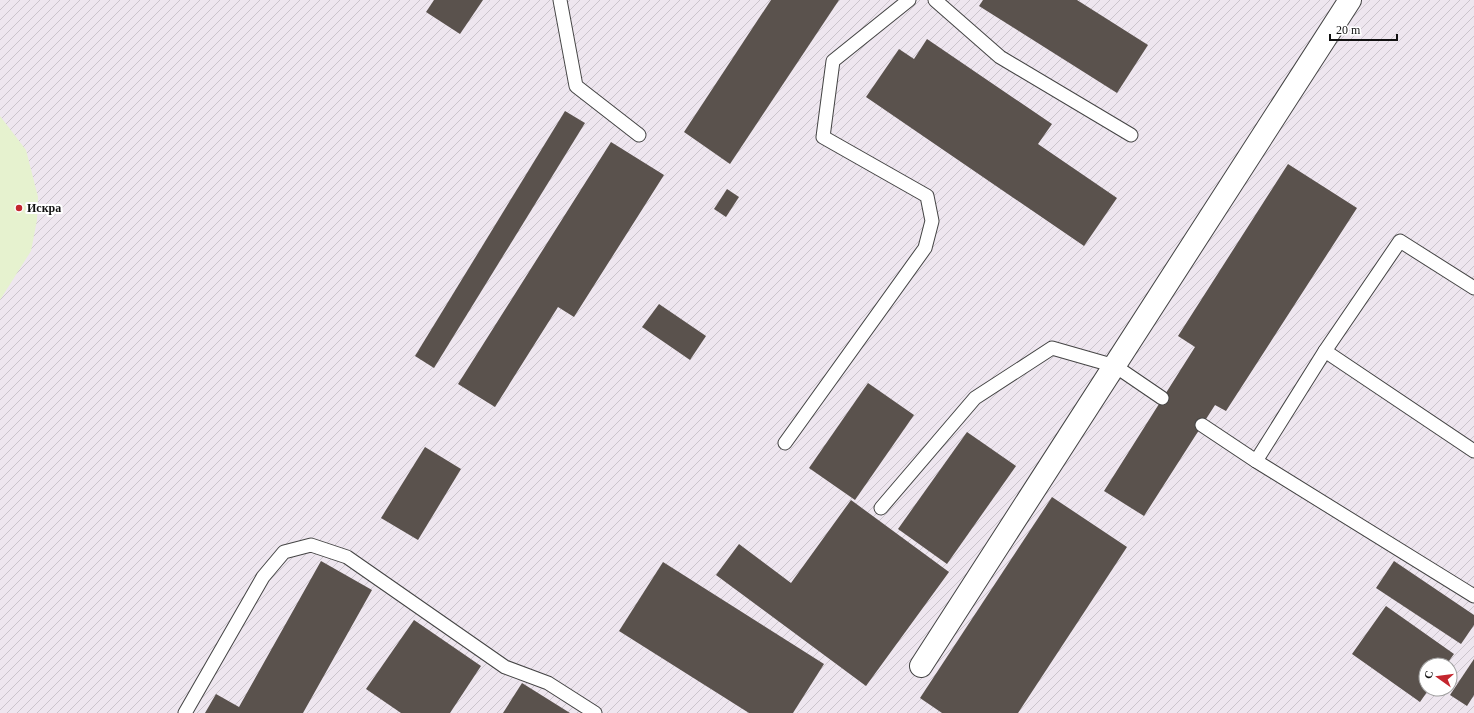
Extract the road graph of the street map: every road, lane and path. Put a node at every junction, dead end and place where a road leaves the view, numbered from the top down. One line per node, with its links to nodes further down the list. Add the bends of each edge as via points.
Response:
1 (560, 0): 5 (lane, via 576,86)
2 (909, 0): 12 (lane, via 833,61 822,137 927,196 932,221 925,248)
3 (935, 0): 6 (lane, via 1000,57)
4 (1350, 0): 9 (street)
5 (639, 135)
6 (1131, 135)
7 (1474, 288): 8 (lane, via 1400,241)
8 (1325, 351): 13 (lane); 14 (lane)
9 (1114, 366): 10 (lane); 15 (lane, via 1052,348 975,398); 17 (street)
10 (1162, 398)
11 (1202, 425): 14 (lane)
12 (786, 442)
13 (1474, 452)
14 (1256, 461): 16 (lane)
15 (881, 508)
16 (1474, 596)
17 (921, 666)
18 (185, 713): 19 (lane, via 263,577 284,552 311,545 347,557 505,668 548,683)
19 (595, 713)

